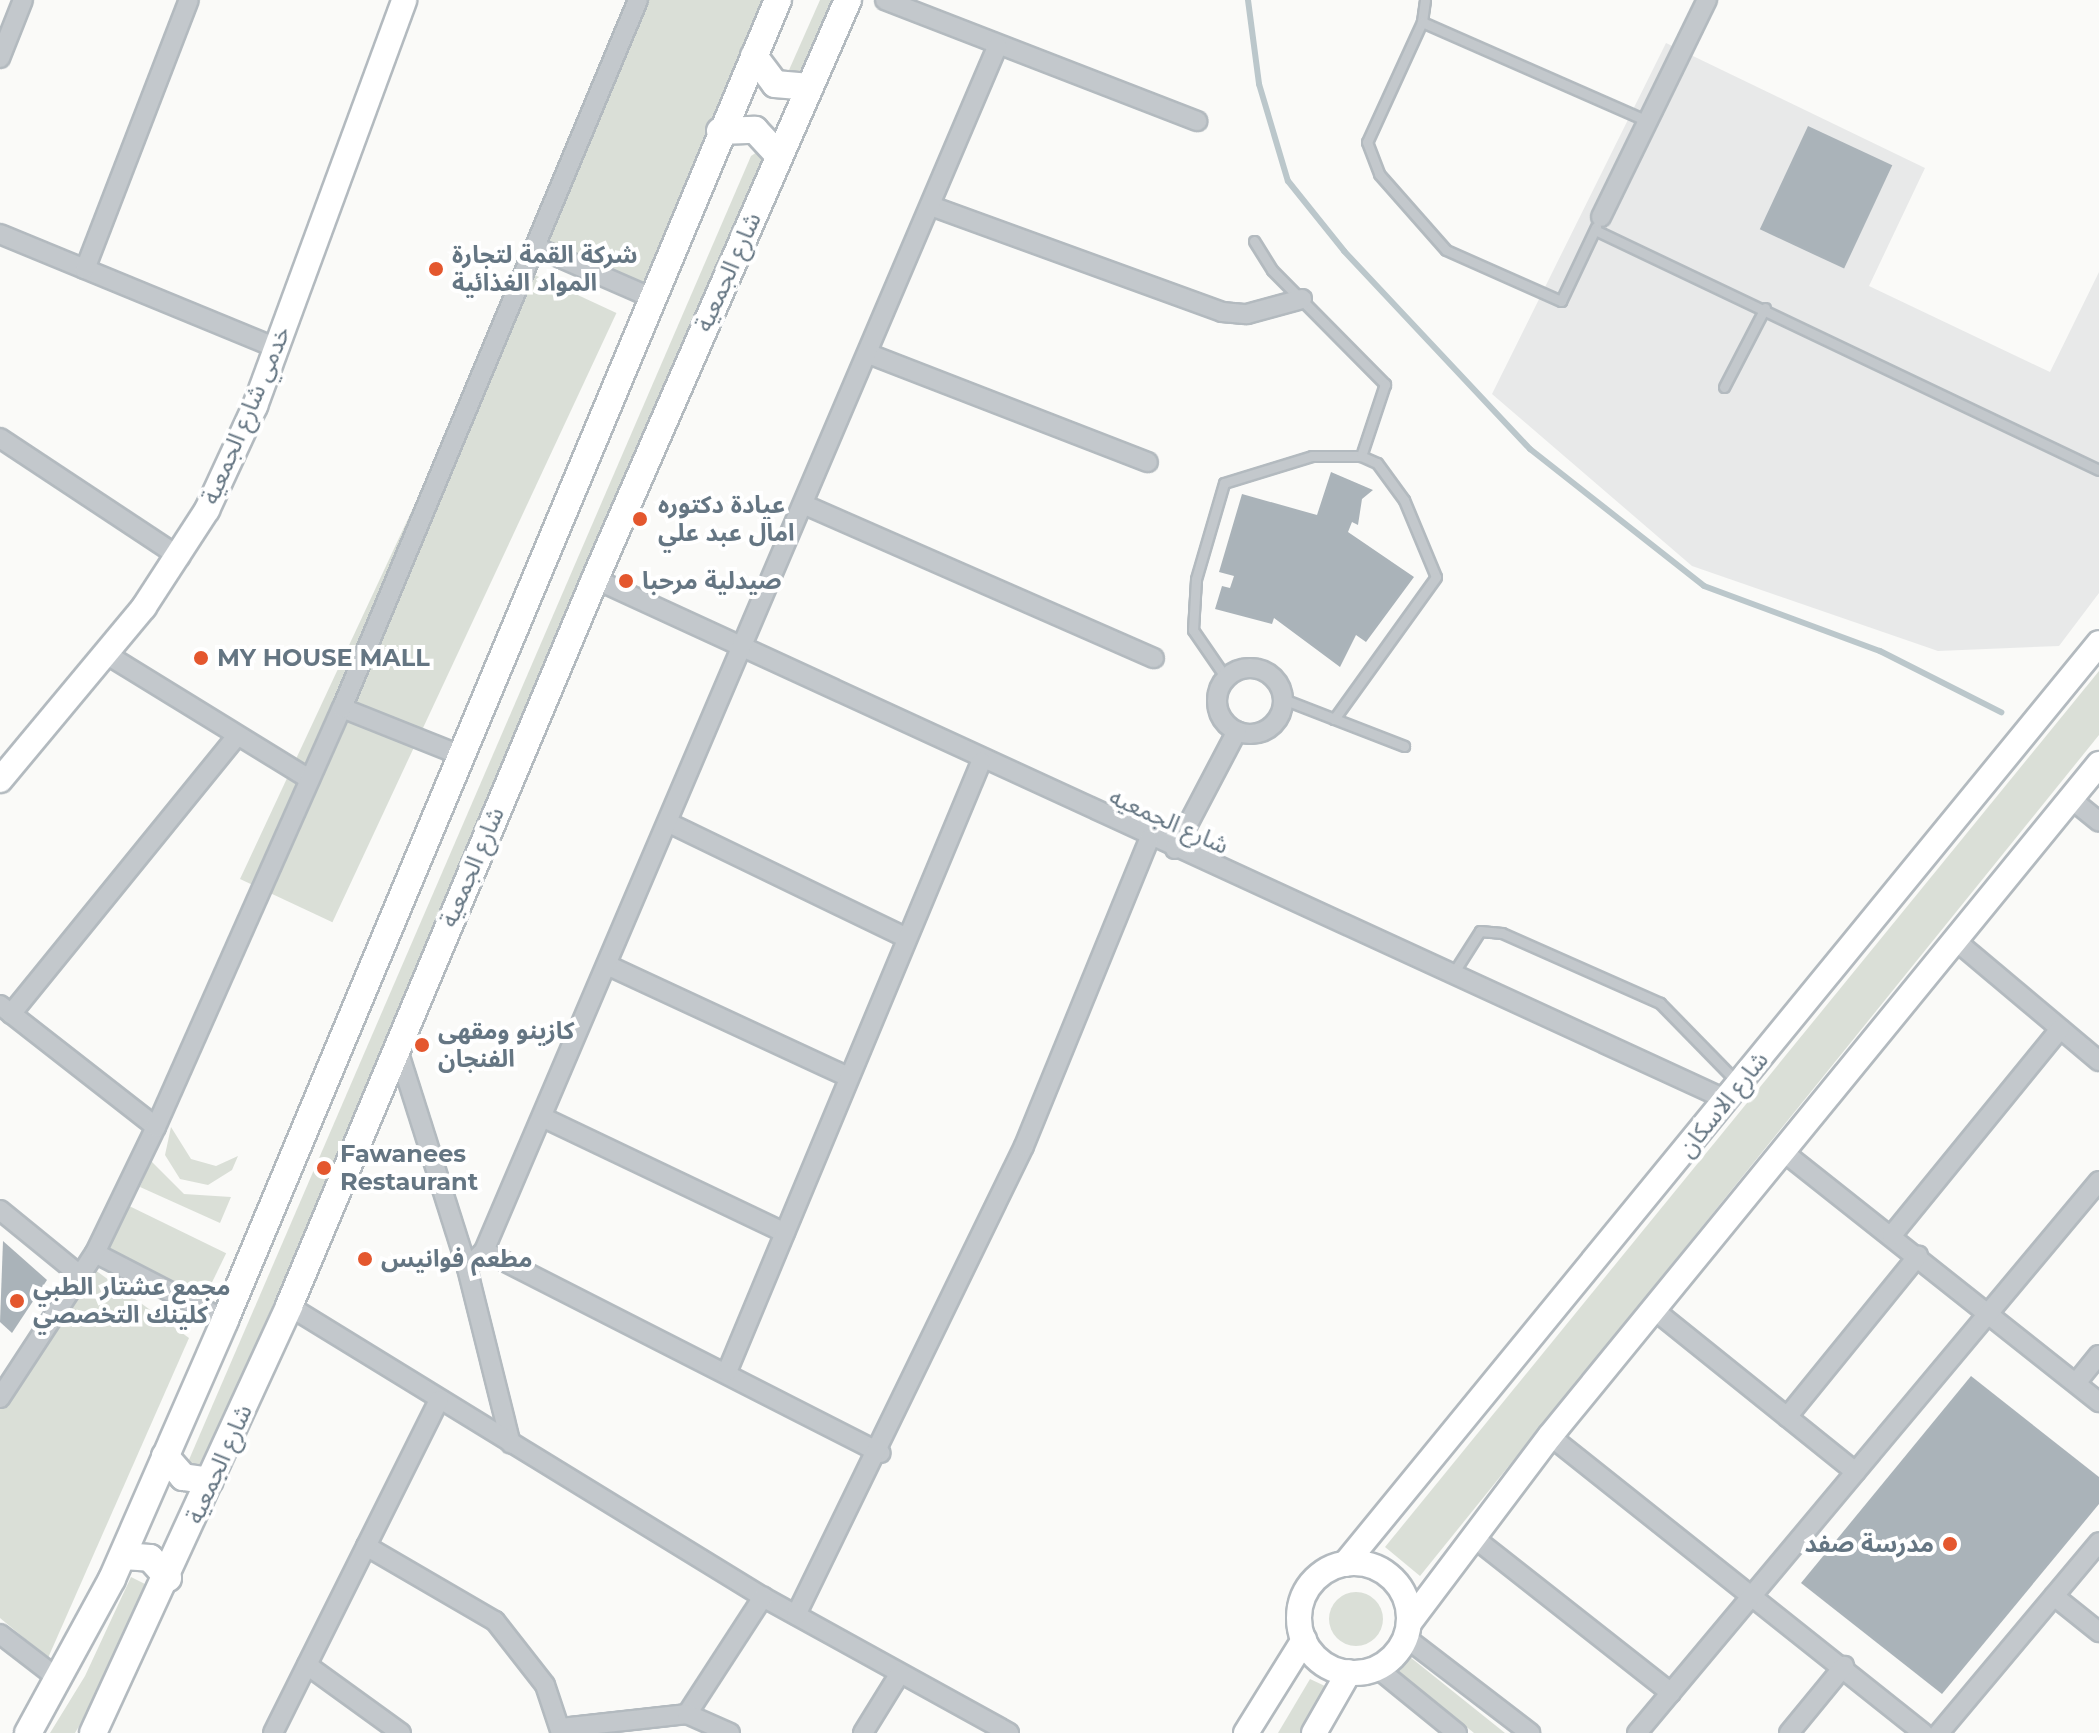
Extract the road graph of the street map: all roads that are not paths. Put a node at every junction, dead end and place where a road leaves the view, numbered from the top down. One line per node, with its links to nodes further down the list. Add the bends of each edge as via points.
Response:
1 (23, 0): 13 (street)
2 (189, 0): 24 (street)
3 (404, 0): 28 (main road, خدمي شارع الجمعية)
4 (638, 0): 23 (street)
5 (778, 0): 12 (main road)
6 (848, 0): 14 (main road, شارع الجمعية)
7 (885, 0): 11 (street)
8 (1425, 0): 10 (lane)
9 (1707, 0): 16 (street)
10 (1422, 22): 16 (lane); 20 (lane, via 1367,142 1379,174 1446,250 1561,301)
11 (997, 47): 15 (street); 19 (street)
12 (754, 56): 14 (main road, via 775,84); 17 (main road)
13 (0, 58)
14 (810, 87): 18 (main road, شارع الجمعية)
15 (1197, 121)
16 (1648, 121): 20 (street)
17 (720, 131): 18 (main road, via 755,130); 25 (main road)
18 (779, 156): 37 (main road, شارع الجمعية)
19 (931, 206): 26 (street, via 1222,312 1247,314); 29 (street)
20 (1598, 223): 27 (lane)
21 (0, 234): 24 (street)
22 (1254, 241): 26 (lane)
23 (538, 248): 25 (street); 44 (street)
24 (85, 269): 28 (street)
25 (650, 297): 49 (main road)
26 (1302, 299): 32 (lane, via 1385,384)
27 (1765, 308): 30 (lane); 34 (lane)
28 (276, 348): 36 (main road, خدمي شارع الجمعية, via 234,458)
29 (869, 354): 33 (street); 35 (street)
30 (1724, 387)
31 (0, 438): 36 (street)
32 (1361, 456): 42 (lane, via 1312,456 1224,483 1196,579 1193,630); 45 (lane, via 1377,463 1404,500 1436,577)
33 (1148, 462)
34 (2099, 470)
35 (805, 505): 39 (street); 41 (street)
36 (180, 557): 40 (main road, خدمي شارع الجمعية)
37 (595, 579): 39 (street, شارع الجمعيه); 65 (main road, شارع الجمعية)
38 (2099, 643): 68 (main road, شارع الاسكان)
39 (741, 651): 50 (street, شارع الجمعيه); 56 (street)
40 (106, 654): 47 (street); 53 (main road, خدمي شارع الجمعية)
41 (1154, 658)
42 (1226, 678): 43 (street, via 1241,669 1263,670 1279,685); 46 (street, via 1218,691 1218,712)
43 (1283, 699): 45 (lane); 46 (street, via 1272,726 1252,734)
44 (342, 708): 49 (street); 52 (street)
45 (1334, 719): 48 (lane)
46 (1237, 731): 58 (street)
47 (237, 736): 52 (street); 63 (street)
48 (1404, 746)
49 (460, 755): 84 (main road)
50 (981, 762): 57 (street, شارع الجمعيه); 59 (street)
51 (2099, 764): 54 (main road)
52 (309, 779): 70 (street)
53 (0, 780)
54 (2071, 799): 55 (street); 60 (main road)
55 (2099, 822)
56 (669, 823): 59 (street); 61 (street)
57 (1149, 839): 58 (street, شارع الجمعيه); 94 (street, via 1024,1146)
58 (1175, 849): 62 (street, شارع الجمعيه)
59 (907, 938): 67 (street)
60 (1956, 941): 64 (street); 71 (main road)
61 (607, 965): 67 (street); 69 (street)
62 (1452, 975): 68 (street, شارع الجمعيه); 68 (lane, via 1480,931 1502,933 1660,1003)
63 (5, 1009): 70 (street)
64 (2060, 1029): 66 (street); 75 (street)
65 (397, 1044): 79 (street); 81 (main road, شارع الجمعية)
66 (2098, 1058)
67 (848, 1077): 74 (street)
68 (1733, 1092): 102 (main road, شارع الاسكان)
69 (542, 1117): 74 (street); 76 (street)
70 (156, 1127): 77 (street)
71 (1781, 1150): 75 (street); 82 (main road)
72 (2099, 1181): 83 (street)
73 (0, 1210): 80 (street)
74 (785, 1233): 86 (street)
75 (1892, 1235): 78 (street)
76 (484, 1251): 79 (street); 86 (street)
77 (95, 1253): 80 (street); 84 (street)
78 (1918, 1256): 83 (street); 91 (street)
79 (467, 1268): 93 (street)
80 (81, 1276): 88 (street)
81 (289, 1306): 89 (street); 97 (main road, شارع الجمعية)
82 (1653, 1309): 91 (street); 92 (main road)
83 (1989, 1313): 87 (street); 96 (street)
84 (225, 1320): 95 (main road)
85 (2099, 1355): 87 (street)
86 (727, 1372): 94 (street)
87 (2076, 1383): 90 (street)
88 (0, 1398)
89 (439, 1400): 93 (street); 100 (street)
90 (2099, 1402)
91 (1787, 1417): 96 (street)
92 (1550, 1436): 98 (main road); 104 (street)
93 (511, 1444): 106 (street)
94 (880, 1453): 107 (street)
95 (165, 1456): 97 (main road, via 183,1477); 101 (main road)
96 (1856, 1472): 104 (street)
97 (210, 1481): 103 (main road, شارع الجمعية)
98 (1473, 1537): 108 (main road); 118 (street)
99 (2099, 1542): 105 (street)
100 (366, 1546): 112 (street); 120 (street, via 495,1621 545,1685)
101 (123, 1556): 103 (main road, via 150,1558); 117 (main road)
102 (1345, 1564): 108 (main road, via 1373,1566 1396,1582); 111 (main road, via 1309,1586 1299,1613)
103 (168, 1578): 123 (main road, شارع الجمعية)
104 (1754, 1594): 113 (street); 118 (street)
105 (2054, 1596): 109 (street); 135 (street)
106 (763, 1597): 107 (street); 119 (street)
107 (796, 1615): 116 (street)
108 (1407, 1630): 114 (main road); 131 (street)
109 (2099, 1632)
110 (0, 1634): 117 (street)
111 (1304, 1640): 115 (main road, via 1322,1662); 128 (main road)
112 (307, 1665): 124 (street); 125 (street)
113 (1844, 1666): 133 (street); 134 (street)
114 (1377, 1668): 115 (main road); 130 (street)
115 (1349, 1672): 129 (main road)
116 (900, 1673): 121 (street); 127 (street)
117 (60, 1680): 122 (main road)
118 (1671, 1693): 132 (street)
119 (687, 1714): 120 (street); 126 (street)
120 (561, 1731)
121 (1001, 1731)
122 (28, 1733)
123 (93, 1733)
124 (273, 1733)
125 (401, 1733)
126 (730, 1733)
127 (863, 1733)
128 (1246, 1733)
129 (1314, 1733)
130 (1457, 1733)
131 (1530, 1733)
132 (1637, 1733)
133 (1789, 1733)
134 (1923, 1733)
135 (1939, 1733)

